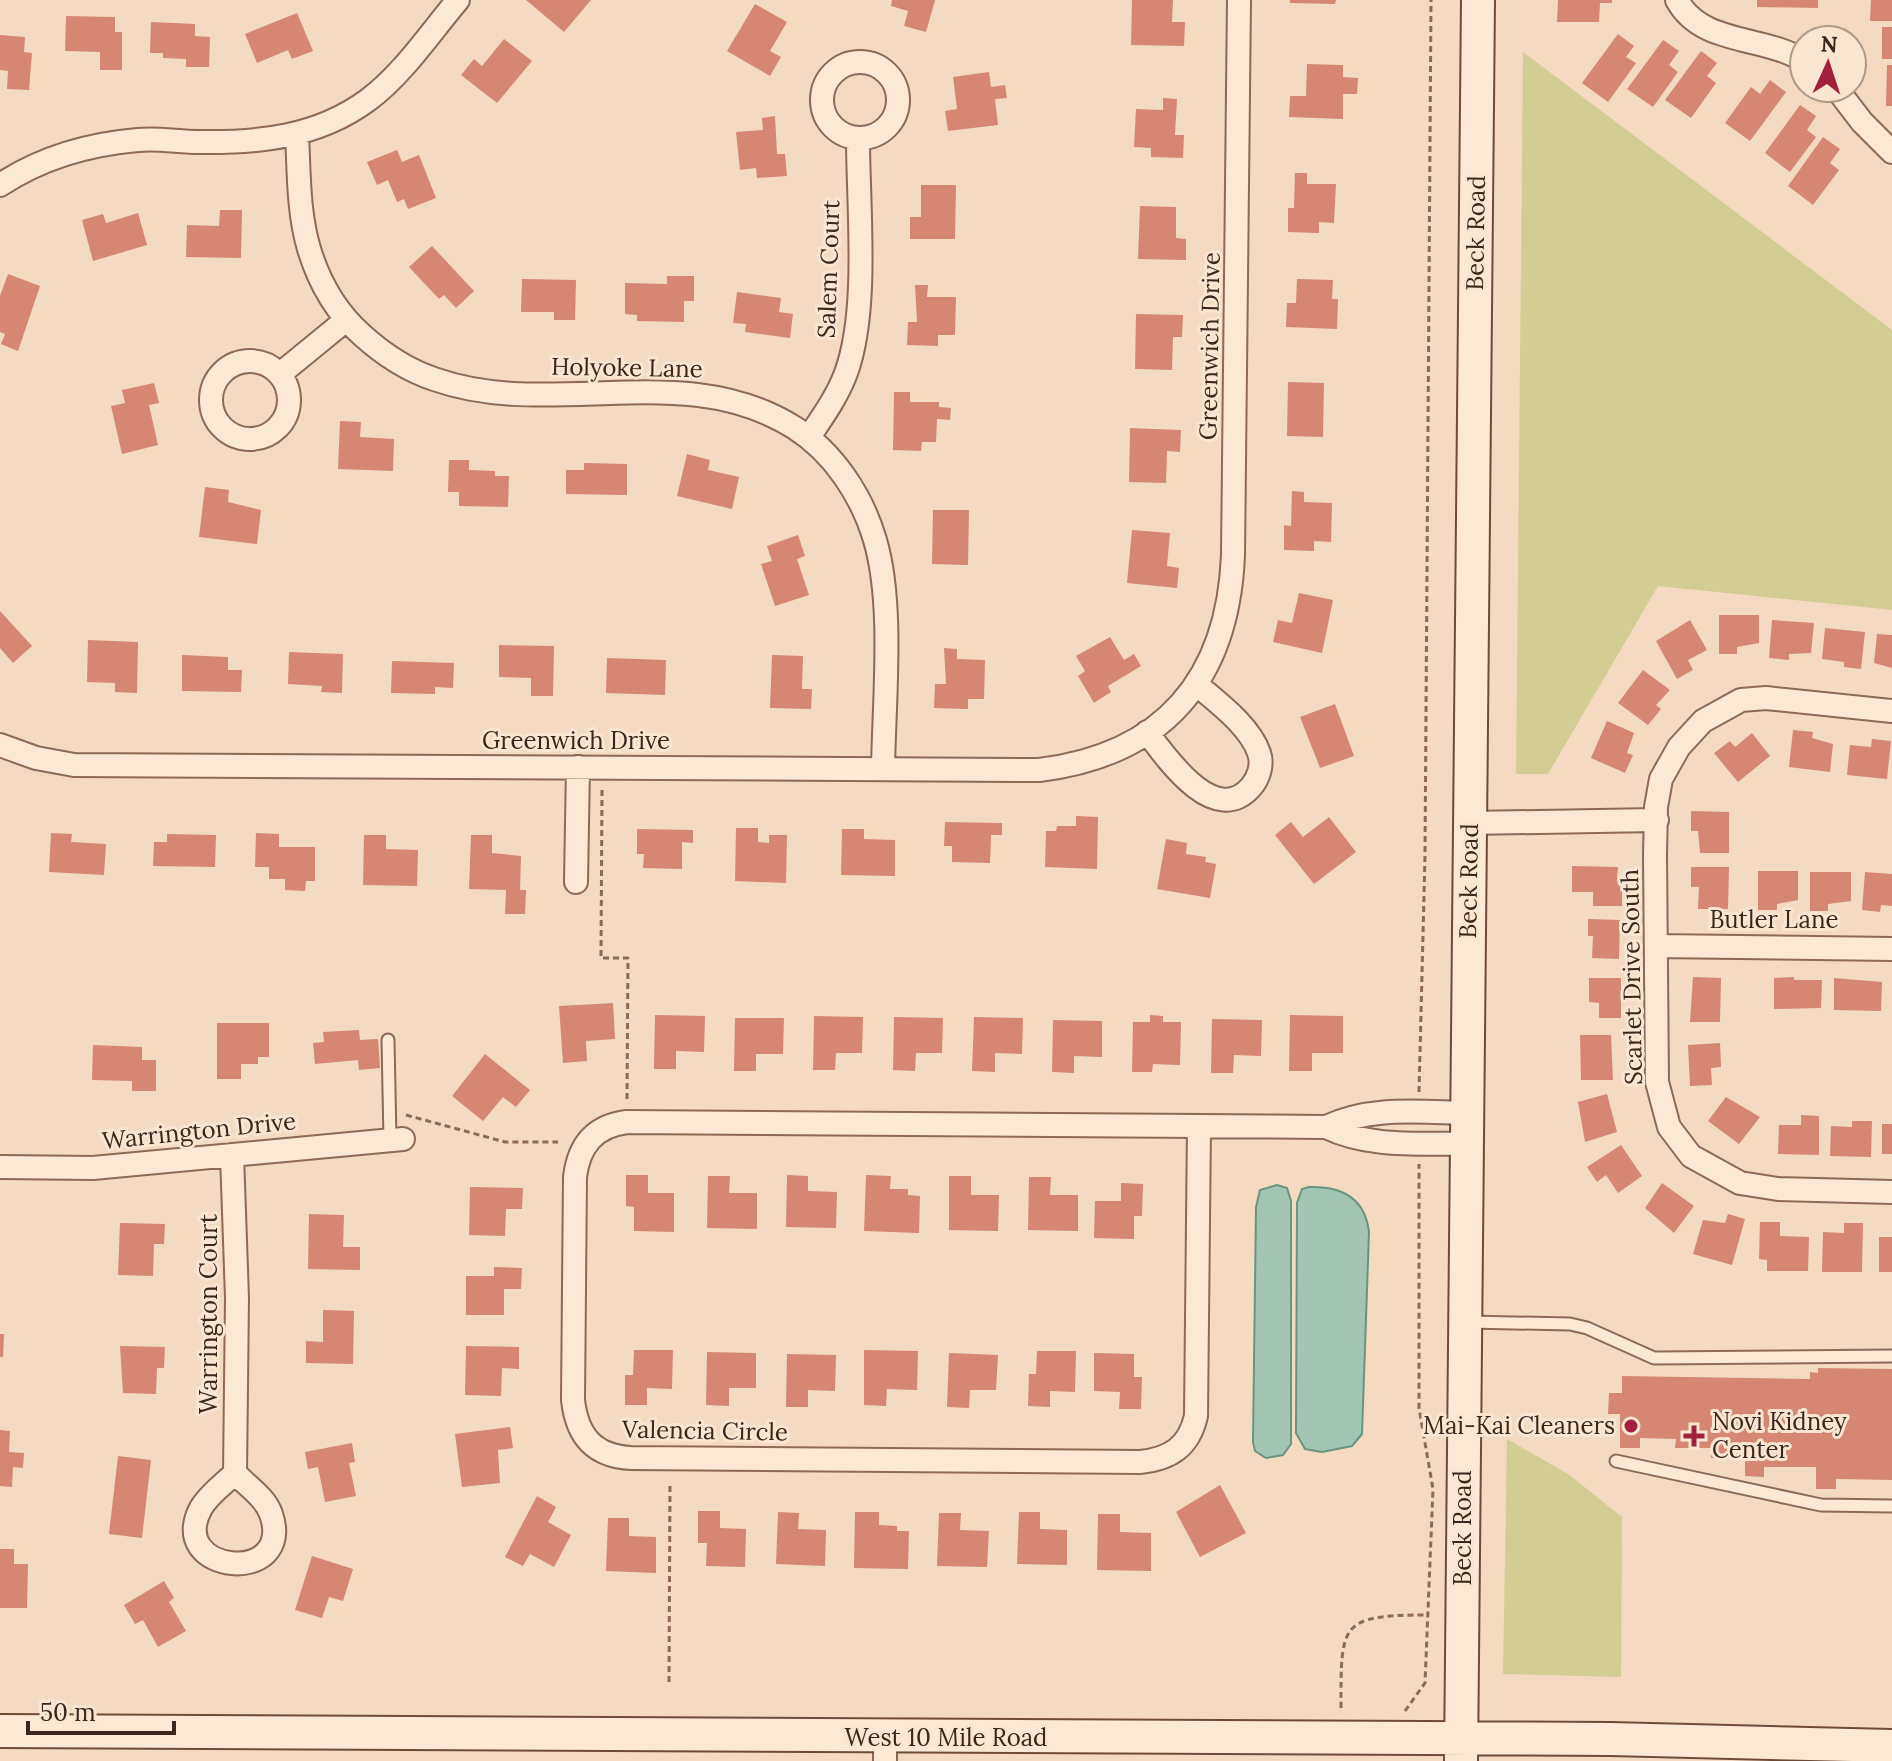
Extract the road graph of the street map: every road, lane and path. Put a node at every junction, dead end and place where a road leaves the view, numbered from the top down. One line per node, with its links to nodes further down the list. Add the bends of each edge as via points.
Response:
1 (458, 0): 8 (street, via 369,99)
2 (1239, 0): 15 (street, Greenwich Drive, via 1232,581 1224,631)
3 (1431, 0): 29 (path)
4 (1478, 0): 23 (main road, Beck Road)
5 (1677, 0): 6 (street, via 1709,30)
6 (1788, 54)
7 (1849, 104): 10 (street)
8 (297, 135): 11 (street, via 244,141 141,139 86,148); 12 (street, Holyoke Lane, via 309,250)
9 (858, 139): 14 (street, Salem Court, via 854,345 834,400)
10 (1892, 152)
11 (0, 185)
12 (346, 320): 13 (street); 14 (street, Holyoke Lane, via 401,365 458,386 529,393 700,394 750,404)
13 (280, 374)
14 (809, 437): 21 (street, Holyoke Lane, via 856,494 880,561)
15 (1196, 684): 17 (street, Greenwich Drive); 17 (street, via 1246,732 1258,751 1258,775 1246,793 1224,800 1199,791)
16 (1892, 711): 22 (street, Scarlet Drive South, via 1741,700 1703,721 1679,747 1661,779)
17 (1147, 732): 21 (street, Greenwich Drive, via 1125,747 1067,767)
18 (0, 745): 19 (street, Greenwich Drive, via 74,765)
19 (578, 767): 20 (street, Greenwich Drive); 24 (street)
20 (602, 767): 21 (street, Greenwich Drive); 28 (path, via 601,958 628,958)
21 (883, 769)
22 (1657, 820): 23 (street); 25 (street, Scarlet Drive South)
23 (1470, 823): 33 (main road, Beck Road)
24 (576, 882)
25 (1656, 946): 26 (street, Butler Lane); 39 (street, Scarlet Drive South, via 1657,1082 1669,1127 1691,1156 1740,1183)
26 (1892, 949)
27 (388, 1040): 34 (lane)
28 (627, 1099)
29 (1419, 1112): 32 (street, Valencia Circle, via 1353,1114); 33 (street, Valencia Circle)
30 (406, 1115): 35 (path, via 505,1142)
31 (1199, 1126): 31 (street, Valencia Circle, via 627,1122 605,1127 584,1147 575,1177 573,1400 578,1427 599,1451 619,1457 1140,1462 1166,1457 1184,1445 1196,1416); 32 (street, Valencia Circle)
32 (1326, 1127): 36 (street, Valencia Circle, via 1353,1140)
33 (1467, 1128): 36 (street, Valencia Circle); 40 (main road, Beck Road)
34 (397, 1140): 37 (street, Warrington Drive)
35 (558, 1142)
36 (1419, 1143): 46 (path, via 1419,1408 1433,1489)
37 (232, 1155): 38 (street, Warrington Drive, via 93,1168); 43 (street, Warrington Court)
38 (0, 1167)
39 (1892, 1192)
40 (1465, 1322): 41 (lane, via 1570,1324 1654,1358); 53 (main road, Beck Road)
41 (1892, 1356)
42 (1616, 1461): 45 (lane, via 1821,1505)
43 (235, 1473)
44 (670, 1482): 47 (path)
45 (1892, 1506)
46 (1427, 1615): 48 (path, via 1425,1683); 49 (path, via 1380,1615 1355,1624 1343,1643)
47 (669, 1682)
48 (1405, 1707)
49 (1341, 1708)
50 (0, 1731): 52 (main road, West 10 Mile Road)
51 (1892, 1746): 53 (main road, West 10 Mile Road, via 1611,1739)
52 (885, 1749): 53 (main road, West 10 Mile Road)
53 (1461, 1751)

